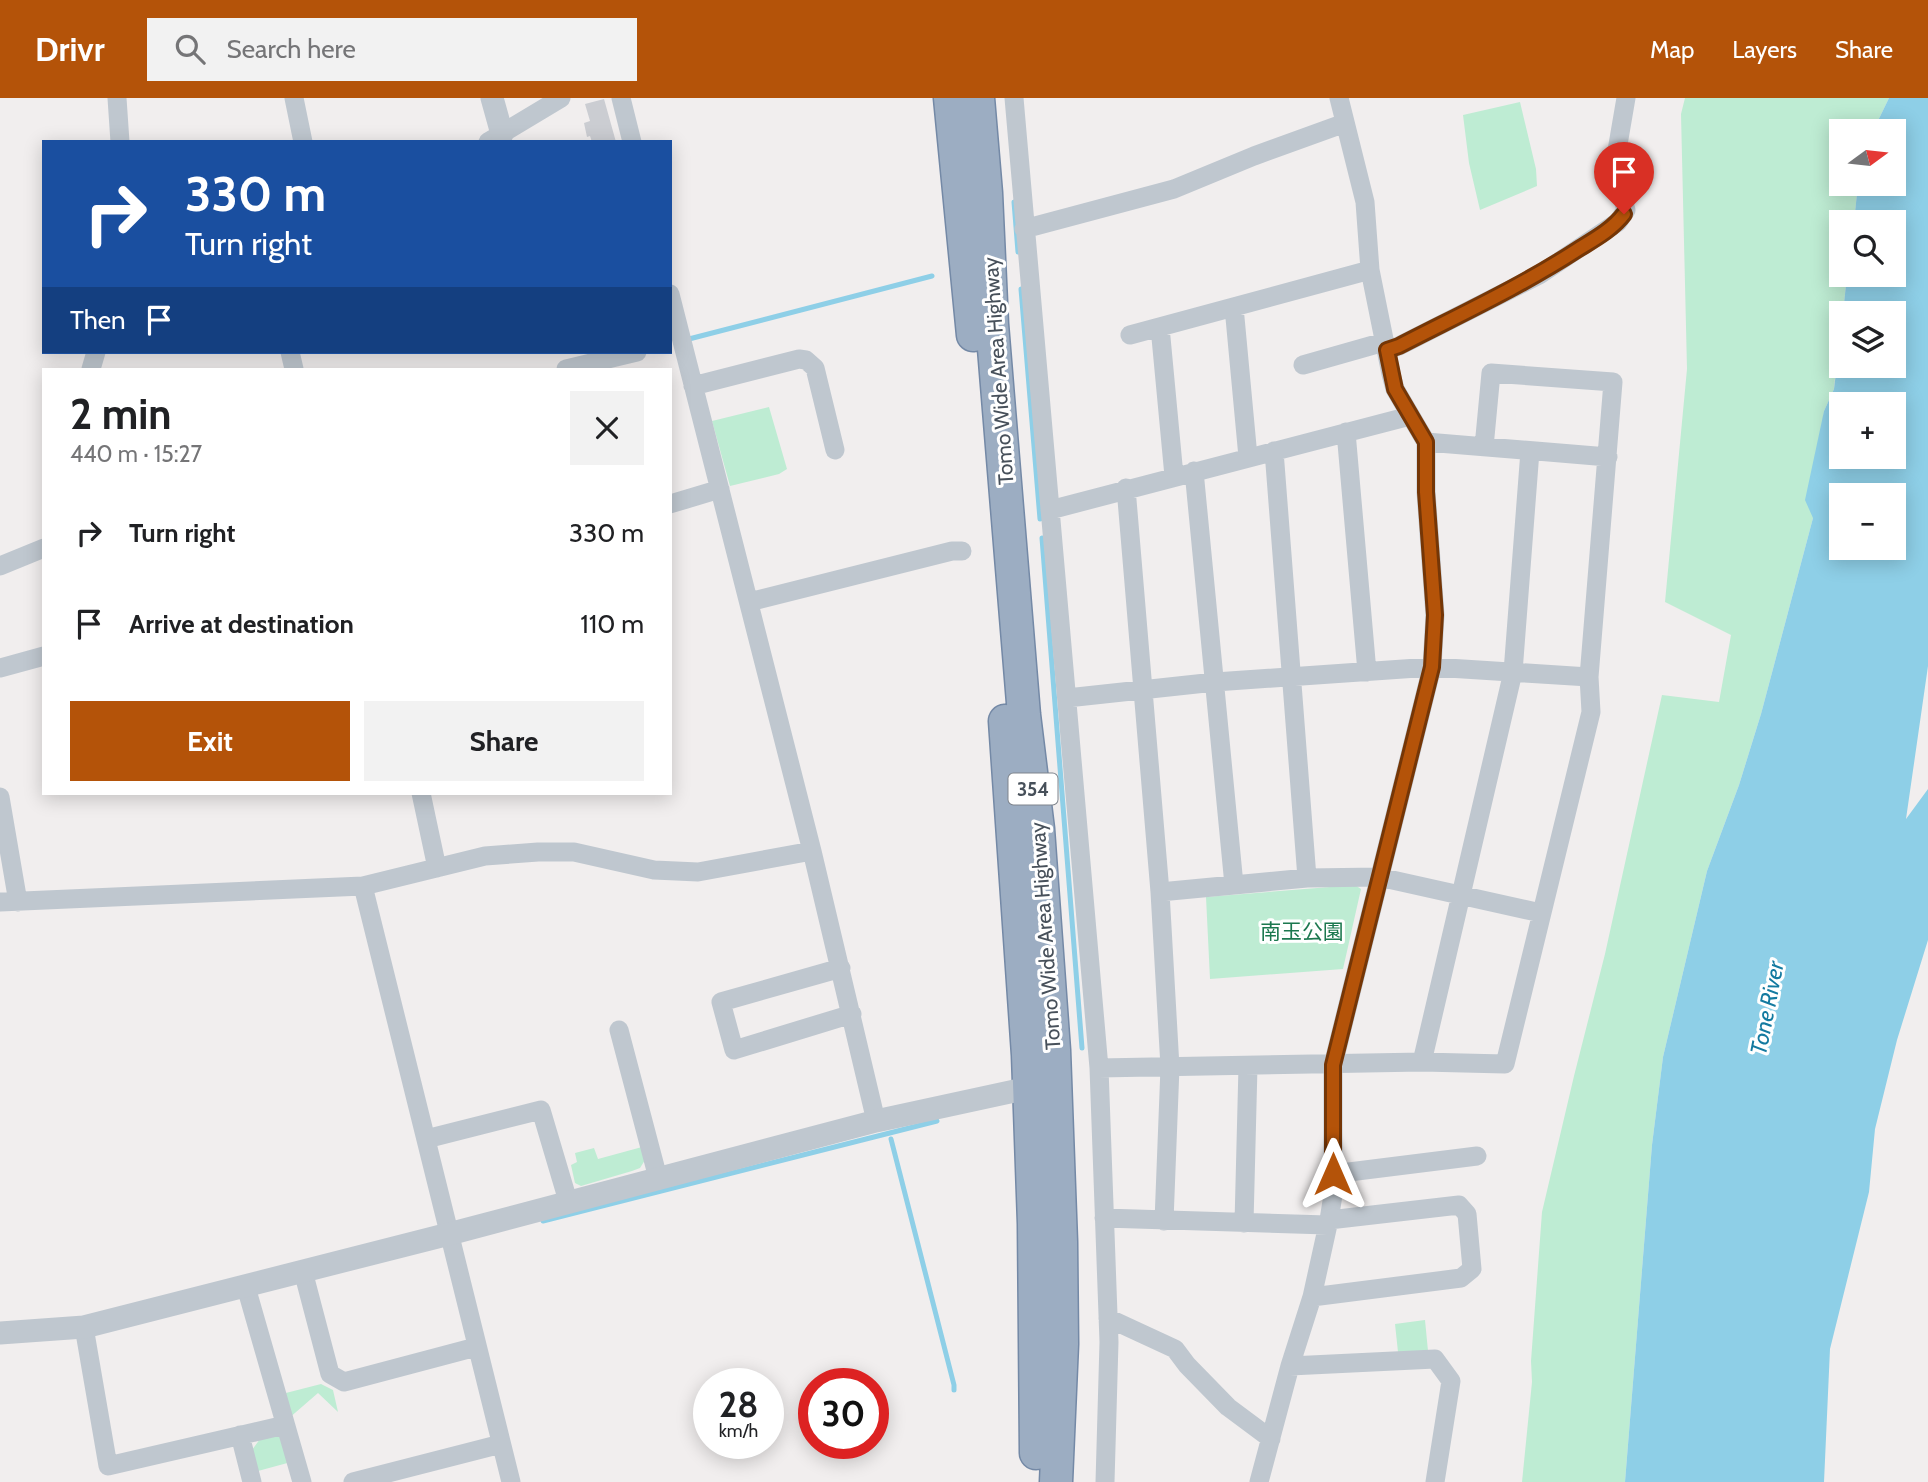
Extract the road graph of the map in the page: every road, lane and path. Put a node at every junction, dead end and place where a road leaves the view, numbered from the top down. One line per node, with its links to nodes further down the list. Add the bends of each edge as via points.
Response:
1 (117, 98): 13 (street)
2 (293, 98): 14 (street)
3 (492, 98): 12 (street)
4 (561, 98): 12 (street)
5 (621, 98): 15 (street)
6 (950, 98): 77 (highway, Tomo Wide Area Highway / 354, via 1004,704 1028,1055)
7 (978, 98): 77 (highway, Tomo Wide Area Highway / 354, via 1024,715 1038,829)
8 (1014, 98): 16 (street)
9 (1339, 98): 11 (street)
10 (1626, 98): 23 (street, via 1615,158 1626,210 1618,222 1539,275 1399,346)
11 (1345, 123): 16 (street, via 1174,190); 17 (street, via 1365,202)
12 (495, 138)
13 (120, 140)
14 (303, 140)
15 (632, 140)
16 (1024, 229): 42 (street)
17 (1370, 270): 18 (street); 23 (street)
18 (1234, 307): 20 (street); 35 (street)
19 (672, 310): 22 (street)
20 (1160, 327): 21 (street); 38 (street)
21 (1130, 335)
22 (676, 342): 27 (street)
23 (1386, 346): 25 (street); 28 (street, via 1395,389)
24 (629, 354): 26 (street)
25 (1303, 365)
26 (570, 368)
27 (694, 386): 32 (street, via 806,360 814,368); 40 (street)
28 (1410, 416): 29 (street); 30 (street)
29 (1346, 432): 33 (street); 50 (street)
30 (1426, 442): 31 (street); 48 (street, via 1435,615)
31 (1484, 447): 34 (street); 36 (street, via 1491,373 1613,382)
32 (835, 450)
33 (1274, 451): 35 (street); 52 (street)
34 (1530, 451): 36 (street); 51 (street)
35 (1248, 457): 37 (street)
36 (1608, 457): 53 (street)
37 (1194, 471): 38 (street); 54 (street)
38 (1174, 476): 39 (street)
39 (1126, 488): 42 (street); 55 (street)
40 (720, 489): 41 (street); 46 (street)
41 (672, 503)
42 (1050, 510): 56 (street)
43 (42, 549): 45 (street)
44 (962, 551): 46 (street)
45 (0, 566)
46 (749, 602): 59 (street)
47 (42, 657): 49 (street)
48 (1432, 667): 50 (street); 51 (street); 61 (street)
49 (0, 668)
50 (1367, 671): 52 (street)
51 (1513, 672): 53 (street); 66 (street)
52 (1292, 677): 54 (street); 62 (street)
53 (1589, 677): 68 (street, via 1591,712)
54 (1215, 682): 55 (street); 63 (street)
55 (1143, 692): 56 (street); 65 (street)
56 (1067, 698): 76 (street)
57 (421, 795): 60 (street)
58 (0, 797): 67 (street)
59 (812, 850): 60 (street, via 698,872 654,870 574,852 485,856); 69 (street)
60 (437, 868): 64 (street)
61 (1379, 877): 62 (street); 66 (street); 73 (street)
62 (1307, 878): 63 (street)
63 (1234, 885): 65 (street)
64 (363, 886): 67 (street); 79 (street)
65 (1160, 892): 75 (street)
66 (1462, 897): 68 (street); 72 (street)
67 (9, 902)
68 (1541, 913): 72 (street, via 1505,1064)
69 (841, 968): 70 (street); 70 (street, via 721,1002 734,1050)
70 (852, 1014): 78 (street)
71 (619, 1030): 82 (street)
72 (1422, 1062): 73 (street)
73 (1333, 1065): 74 (street); 81 (street)
74 (1248, 1066): 75 (street); 86 (street)
75 (1170, 1067): 76 (street); 85 (street)
76 (1098, 1068): 84 (street)
77 (1042, 1085): 78 (street); 105 (highway, Tomo Wide Area Highway / 354, via 1034,1224); 106 (highway, Tomo Wide Area Highway / 354, via 1062,1332)
78 (876, 1121): 82 (street)
79 (426, 1139): 83 (street, via 541,1110); 88 (street)
80 (1477, 1156): 81 (street)
81 (1333, 1174): 87 (street)
82 (658, 1178): 83 (street)
83 (568, 1201): 88 (street)
84 (1104, 1218): 85 (street); 92 (street)
85 (1164, 1221): 86 (street)
86 (1244, 1223): 87 (street)
87 (1328, 1223): 91 (street); 91 (street, via 1459,1205 1467,1214 1472,1269 1461,1278)
88 (449, 1234): 89 (street); 95 (street)
89 (303, 1271): 90 (street); 95 (street, via 330,1374 344,1382)
90 (246, 1287): 93 (street); 97 (street)
91 (1312, 1297): 96 (street)
92 (1108, 1318): 99 (street, via 1175,1349 1228,1407); 107 (street)
93 (84, 1327): 94 (street); 98 (street, via 107,1466)
94 (0, 1333)
95 (476, 1347): 100 (street)
96 (1290, 1366): 99 (street); 109 (street, via 1435,1359 1451,1381)
97 (285, 1425): 98 (street); 102 (street)
98 (240, 1435): 101 (street)
99 (1271, 1439): 108 (street)
100 (501, 1444): 103 (street); 104 (street)
101 (252, 1482)
102 (302, 1482)
103 (353, 1482)
104 (511, 1482)
105 (1036, 1482)
106 (1056, 1482)
107 (1105, 1482)
108 (1259, 1482)
109 (1435, 1482)

